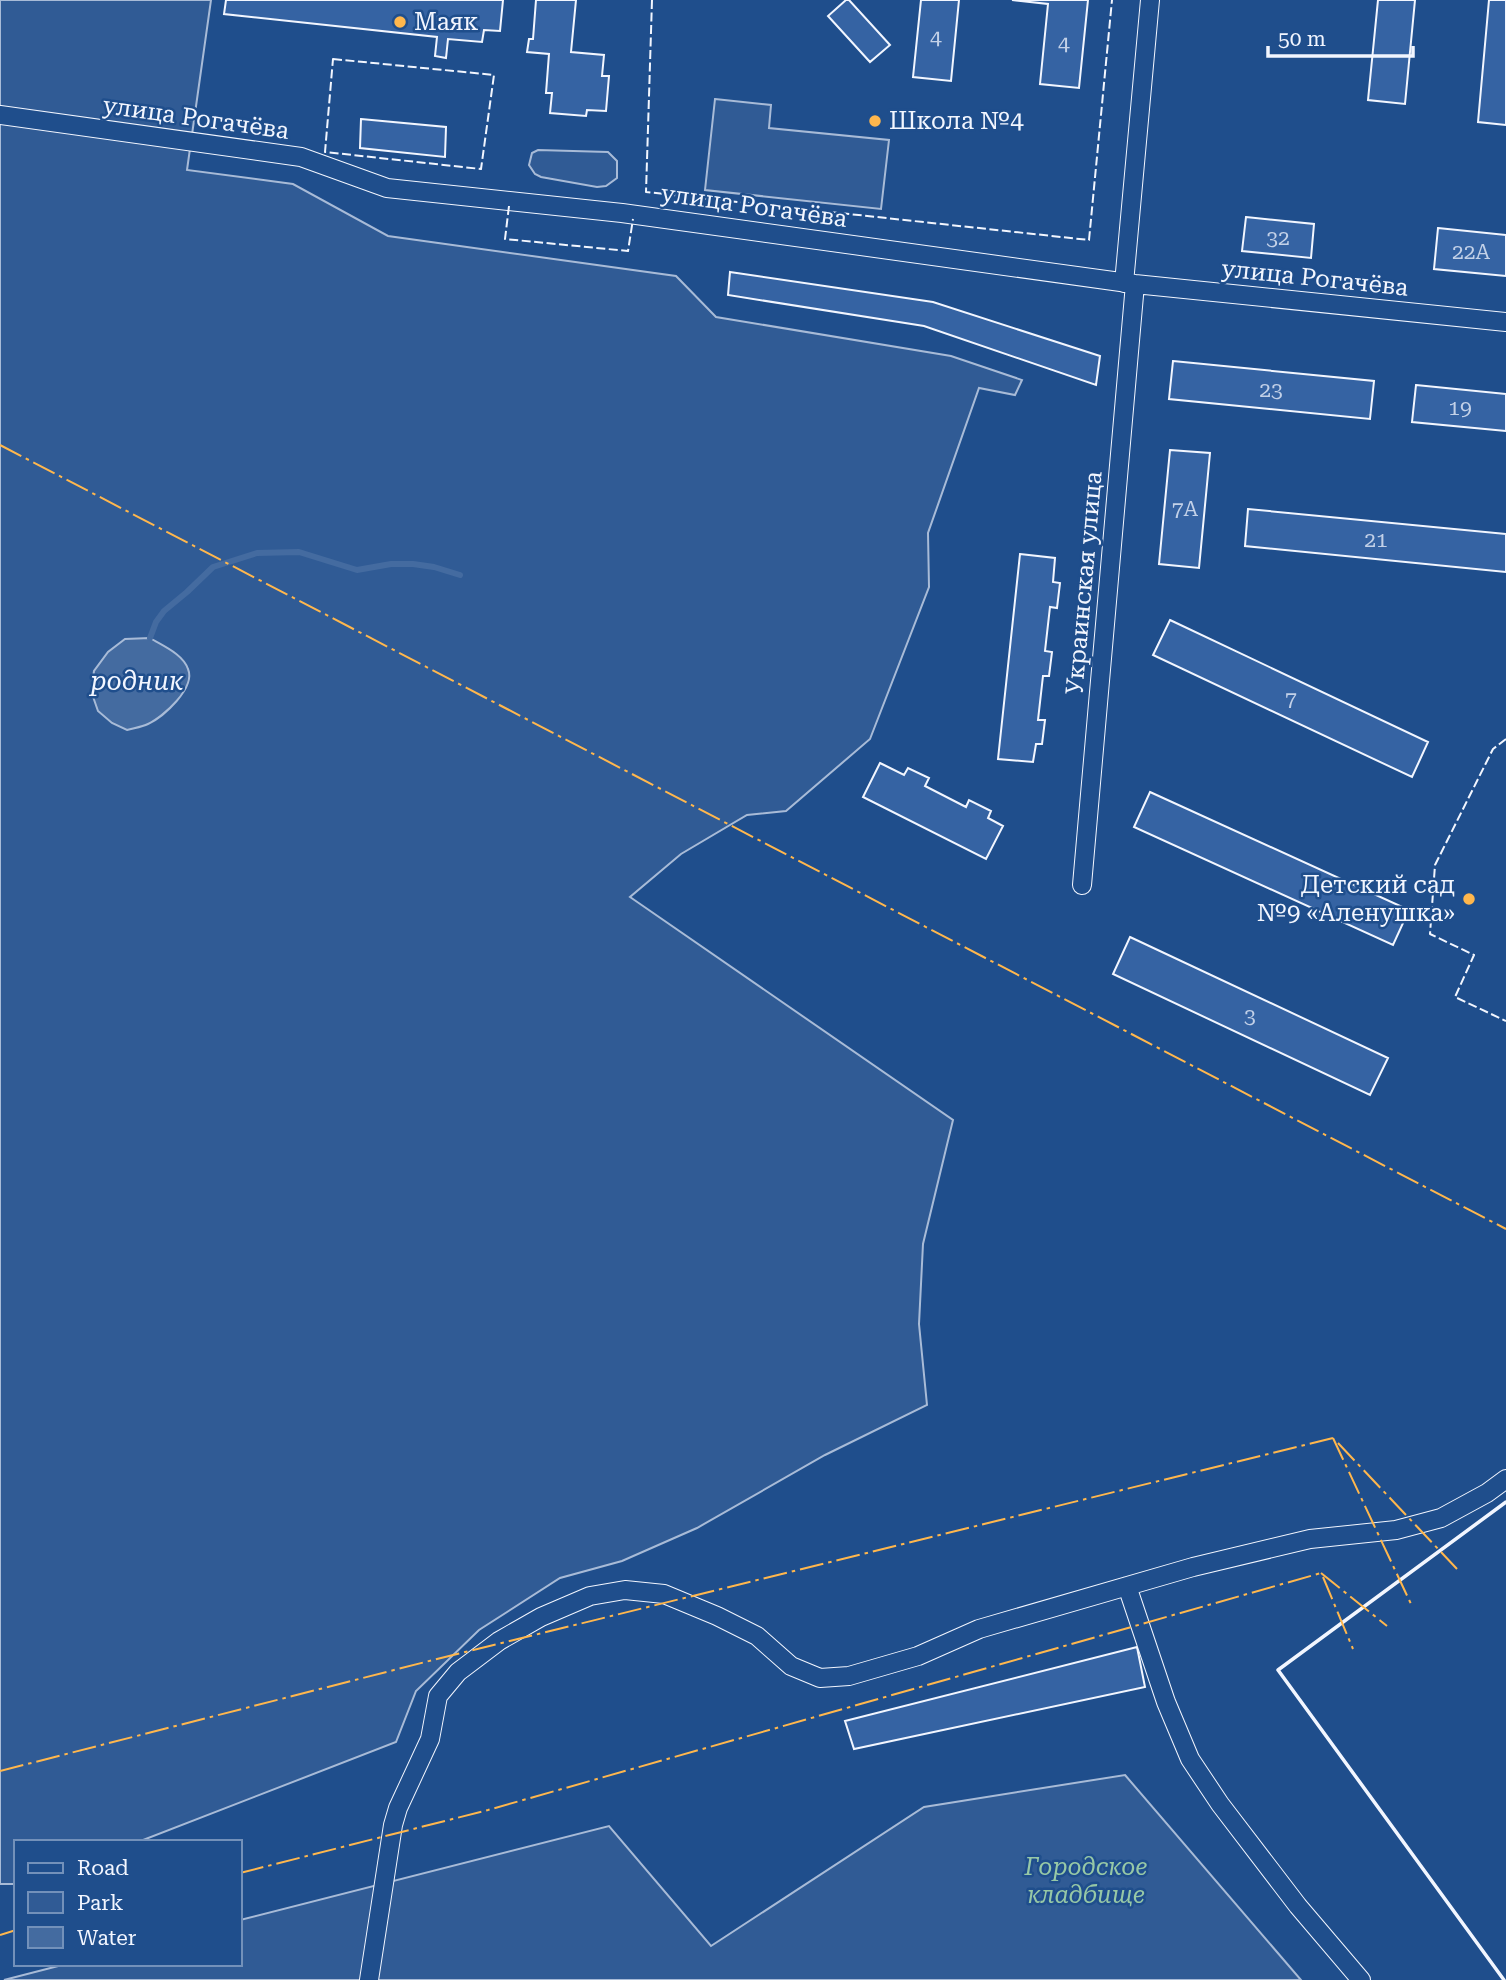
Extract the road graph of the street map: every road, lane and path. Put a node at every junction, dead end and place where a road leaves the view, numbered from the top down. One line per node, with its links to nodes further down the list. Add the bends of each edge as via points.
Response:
1 (1150, 0): 3 (street, Украинская улица)
2 (0, 116): 3 (street, улица Рогачёва, via 301,157 387,188 622,213)
3 (1130, 283): 4 (street, улица Рогачёва); 5 (street, Украинская улица)
4 (1506, 322)
5 (1082, 886)
6 (1506, 1479): 7 (street, via 1441,1518 1396,1530 1310,1539)
7 (1127, 1586): 8 (street, via 979,1629 918,1656 849,1676 820,1678 791,1666 758,1636 664,1594 625,1590 590,1595 541,1617 458,1672 438,1696 430,1739 393,1825); 9 (street, via 1166,1702 1191,1759 1298,1906)
8 (369, 1980)
9 (1361, 1980)

